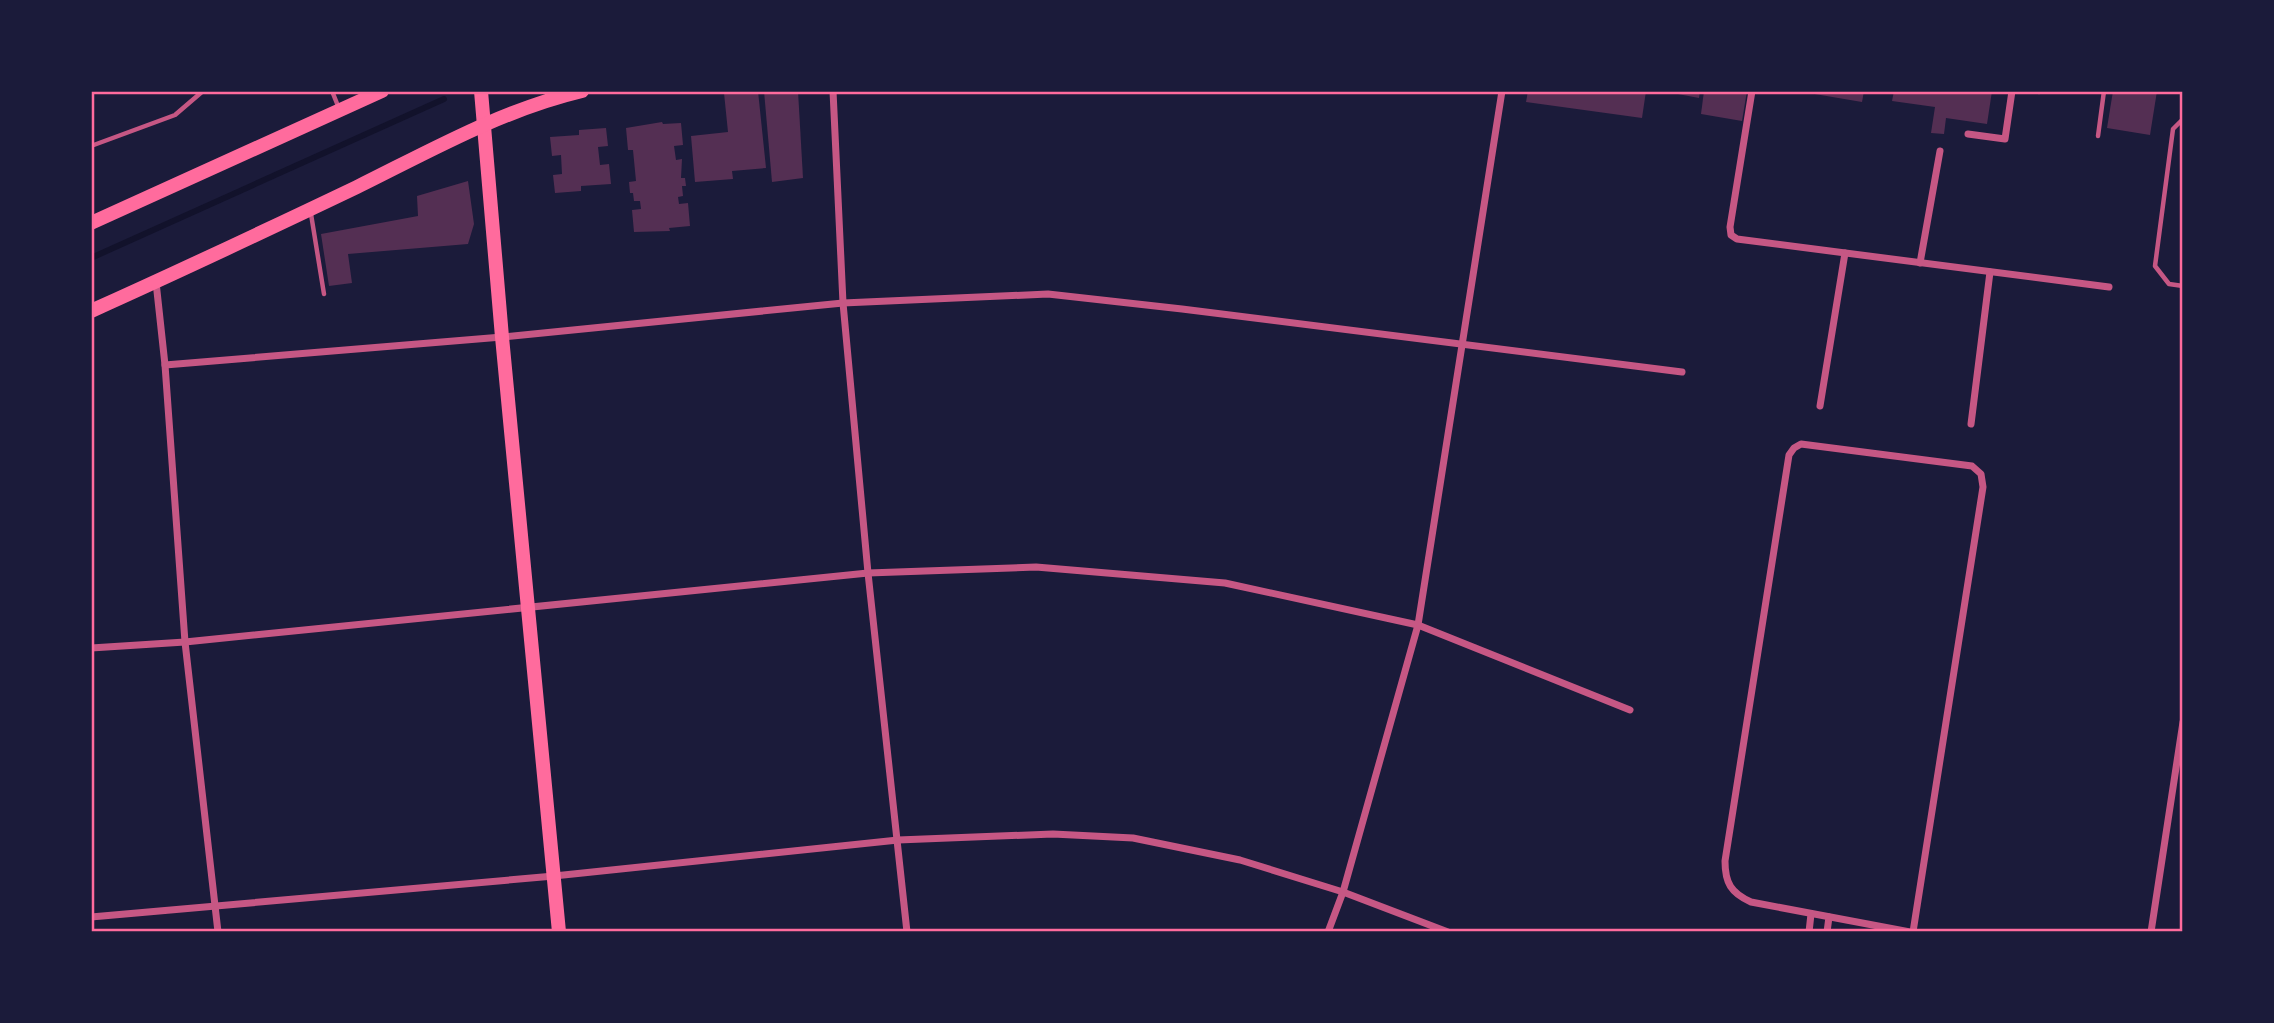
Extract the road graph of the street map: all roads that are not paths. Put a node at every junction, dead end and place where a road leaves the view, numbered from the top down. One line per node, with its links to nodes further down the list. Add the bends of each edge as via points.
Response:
1 (203, 91): 16 (lane, via 175,115)
2 (332, 91): 11 (lane)
3 (481, 91): 13 (main road)
4 (582, 91): 13 (main road)
5 (833, 91): 27 (street)
6 (1502, 91): 30 (street)
7 (1752, 91): 20 (street, via 1731,235)
8 (2012, 91): 14 (street, via 2005,139)
9 (2104, 91): 15 (lane)
10 (377, 92): 11 (main road)
11 (340, 110): 19 (main road)
12 (2183, 119): 24 (lane, via 2173,129 2155,266 2169,284)
13 (484, 125): 18 (main road); 29 (main road)
14 (1968, 134)
15 (2098, 136)
16 (91, 146)
17 (1940, 151): 21 (street)
18 (310, 209): 23 (main road); 26 (lane)
19 (91, 223)
20 (1845, 254): 21 (street); 33 (street)
21 (1920, 263): 22 (street)
22 (1990, 272): 25 (street); 34 (street)
23 (156, 282): 28 (main road); 31 (street)
24 (2183, 286)
25 (2109, 287)
26 (324, 294)
27 (843, 303): 29 (street); 30 (street, via 1048,294); 35 (street)
28 (91, 311)
29 (502, 337): 31 (street); 36 (main road)
30 (1462, 343): 32 (street); 37 (street)
31 (166, 365): 38 (street)
32 (1682, 372)
33 (1820, 406)
34 (1971, 424)
35 (868, 573): 36 (street); 37 (street, via 1036,567 1225,583); 42 (street)
36 (528, 606): 38 (street); 43 (main road)
37 (1418, 625): 40 (street); 44 (street)
38 (186, 642): 39 (street); 45 (street)
39 (91, 648)
40 (1630, 710)
41 (2183, 722): 57 (street)
42 (898, 840): 43 (street); 44 (street, via 1053,834 1133,838 1240,860); 51 (street)
43 (554, 876): 45 (street); 50 (main road)
44 (1343, 892): 52 (street); 53 (street)
45 (216, 905): 47 (street); 49 (street)
46 (1811, 914): 48 (street); 54 (street); 56 (street, via 1737,896 1725,875 1789,455 1801,444 1972,466 1981,474 1983,487)
47 (91, 917)
48 (1829, 917): 55 (street); 56 (street)
49 (218, 932)
50 (559, 932)
51 (907, 932)
52 (1328, 932)
53 (1447, 932)
54 (1809, 932)
55 (1827, 932)
56 (1912, 932)
57 (2151, 932)

